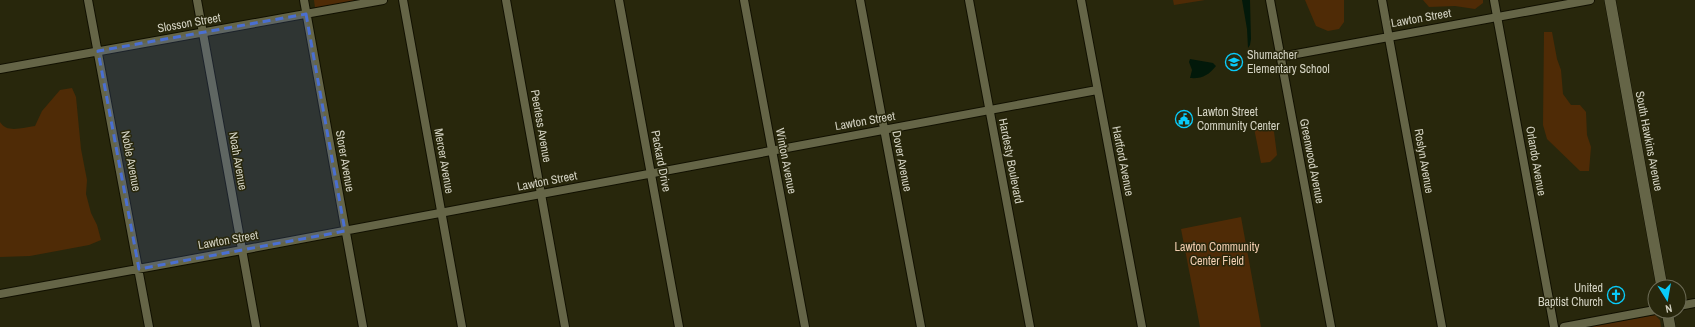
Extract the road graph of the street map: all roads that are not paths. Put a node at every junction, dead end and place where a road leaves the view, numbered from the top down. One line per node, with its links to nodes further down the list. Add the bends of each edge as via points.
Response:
1 (88, 0): 21 (street, Noble Avenue)
2 (197, 0): 19 (street, Noah Avenue)
3 (304, 0): 17 (street, Storer Avenue)
4 (383, 0): 17 (street, Slosson Street)
5 (402, 0): 30 (street, Mercer Avenue)
6 (506, 0): 29 (street, Peerless Avenue)
7 (619, 0): 28 (street, Packard Drive)
8 (744, 0): 27 (street, Winton Avenue)
9 (860, 0): 26 (street, Dover Avenue)
10 (969, 0): 25 (street, Hardesty Boulevard)
11 (1081, 0): 24 (street, Hartford Avenue)
12 (1270, 0): 22 (street, Greenwood Avenue)
13 (1382, 0): 20 (street, Roslyn Avenue)
14 (1494, 0): 18 (street, Orlando Avenue)
15 (1590, 0): 18 (street, Lawton Street)
16 (1610, 0): 34 (street, South Hawkins Avenue)
17 (306, 14): 19 (street, Slosson Street); 31 (street, Storer Avenue)
18 (1497, 16): 20 (street, Lawton Street); 49 (street, Orlando Avenue)
19 (202, 33): 21 (street, Slosson Street); 32 (street, Noah Avenue)
20 (1388, 36): 22 (street, Lawton Street); 48 (street, Roslyn Avenue)
21 (98, 51): 23 (street, Slosson Street); 33 (street, Noble Avenue)
22 (1280, 57): 47 (street, Greenwood Avenue)
23 (0, 69)
24 (1097, 90): 25 (street, Lawton Street); 46 (street, Hartford Avenue)
25 (989, 111): 26 (street, Lawton Street); 45 (street, Hardesty Boulevard)
26 (884, 130): 27 (street, Lawton Street); 44 (street, Dover Avenue)
27 (772, 150): 28 (street, Lawton Street); 43 (street, Winton Avenue)
28 (651, 173): 29 (street, Lawton Street); 42 (street, Packard Drive)
29 (541, 194): 30 (street, Lawton Street); 41 (street, Peerless Avenue)
30 (441, 213): 31 (street, Lawton Street); 40 (street, Mercer Avenue)
31 (345, 231): 32 (street, Lawton Street); 39 (street, Storer Avenue)
32 (242, 250): 33 (street, Lawton Street); 38 (street, Noah Avenue)
33 (139, 269): 35 (street, Lawton Street); 37 (street, Noble Avenue)
34 (1661, 279)
35 (0, 294)
36 (1647, 311): 50 (street)
37 (149, 327)
38 (256, 327)
39 (363, 327)
40 (462, 327)
41 (565, 327)
42 (679, 327)
43 (805, 327)
44 (921, 327)
45 (1030, 327)
46 (1142, 327)
47 (1331, 327)
48 (1442, 327)
49 (1554, 327)
50 (1564, 327)

